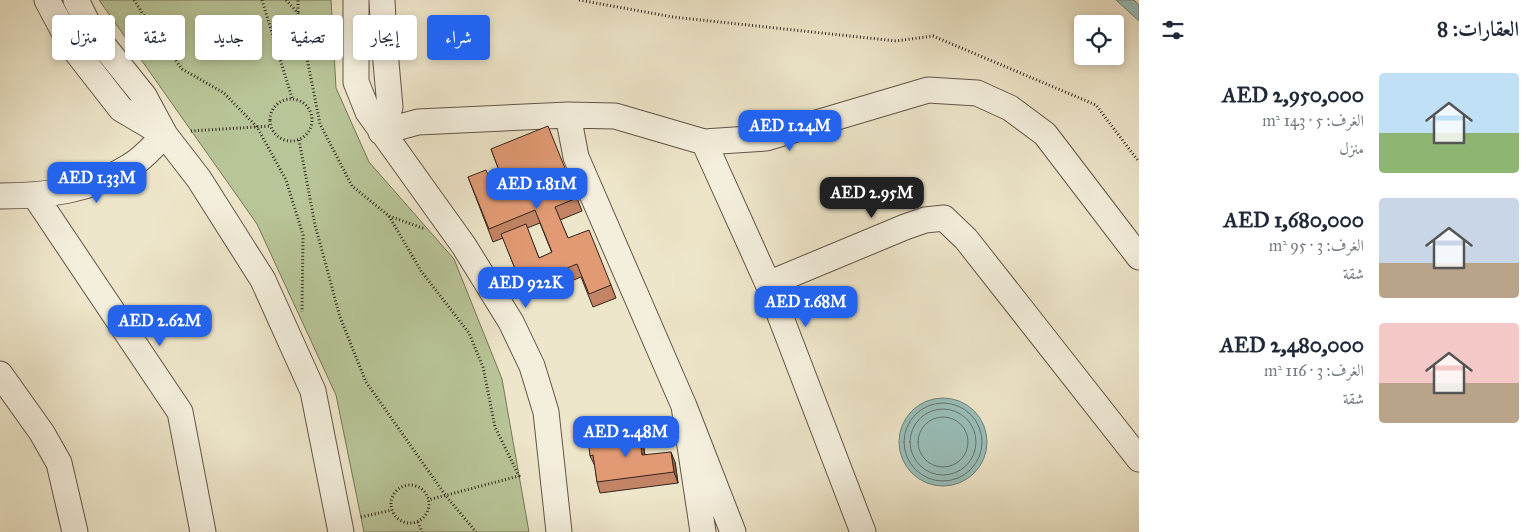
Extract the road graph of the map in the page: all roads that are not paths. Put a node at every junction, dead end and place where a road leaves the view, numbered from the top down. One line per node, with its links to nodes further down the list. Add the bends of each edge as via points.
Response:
1 (47, 0): 7 (street, via 71,45 121,109)
2 (76, 0): 7 (street, via 91,30 144,96)
3 (356, 0): 6 (street, via 356,82 368,112)
4 (382, 0): 6 (street, via 390,107)
5 (568, 115): 6 (street, via 418,122); 8 (street, via 615,116); 14 (street, via 576,157)
6 (381, 132): 19 (street, via 464,246 511,322 532,366 546,412)
7 (165, 135): 10 (street, via 131,166 88,186); 18 (street, via 199,179 263,280 313,390)
8 (704, 142): 11 (street, via 766,138 928,90 977,93 1010,108 1045,134); 12 (street)
9 (0, 196): 10 (street)
10 (35, 196): 17 (street, via 180,412)
11 (1139, 257)
12 (768, 284): 15 (street, via 905,227 944,218 966,239); 22 (street)
13 (0, 374): 16 (street, via 59,463)
14 (684, 406): 20 (street); 21 (street)
15 (1139, 458)
16 (74, 532)
17 (203, 532)
18 (341, 532)
19 (559, 532)
20 (703, 532)
21 (733, 532)
22 (863, 532)

